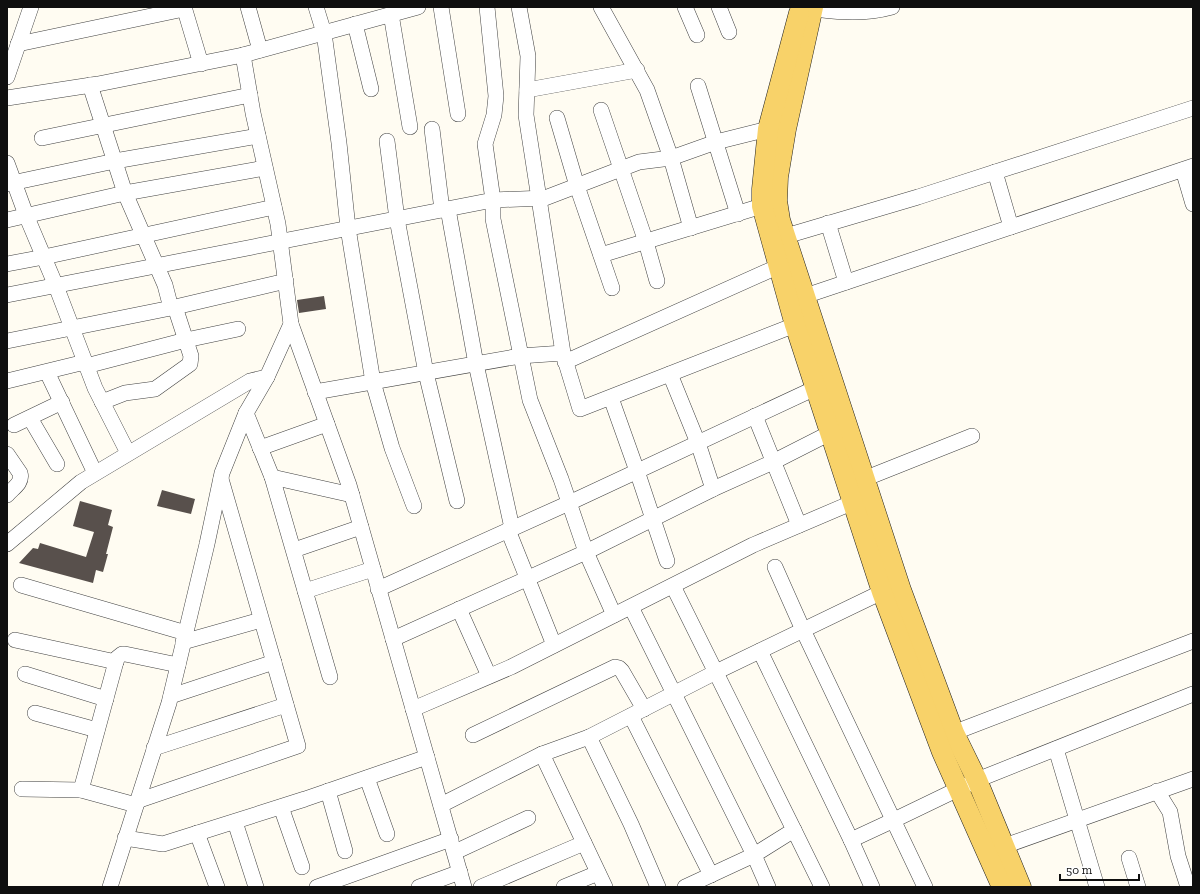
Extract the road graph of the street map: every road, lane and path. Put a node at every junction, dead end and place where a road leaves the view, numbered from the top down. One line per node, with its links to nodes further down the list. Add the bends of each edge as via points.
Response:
1 (31, 7): 20 (street)
2 (248, 7): 21 (street)
3 (316, 7): 18 (street)
4 (418, 7): 15 (street)
5 (441, 7): 34 (street)
6 (488, 7): 55 (street, via 496,96 494,115 485,144)
7 (519, 7): 29 (street, via 528,56)
8 (600, 7): 24 (street)
9 (685, 7): 19 (street)
10 (719, 7): 17 (street)
11 (807, 7): 12 (street, via 832,12 869,12); 39 (main road)
12 (892, 7)
13 (184, 8): 14 (street); 23 (street)
14 (130, 14): 20 (street)
15 (391, 14): 16 (street); 37 (street)
16 (355, 24): 18 (street); 28 (street)
17 (728, 32)
18 (324, 33): 21 (street); 66 (street, via 340,143)
19 (697, 35)
20 (18, 44): 25 (street)
21 (260, 50): 22 (street)
22 (243, 55): 23 (street); 30 (street)
23 (201, 64): 26 (street)
24 (637, 70): 29 (street); 44 (street, via 648,90)
25 (7, 76)
26 (90, 85): 31 (street); 36 (street)
27 (698, 86): 43 (street)
28 (371, 89)
29 (527, 90): 54 (street, via 526,115)
30 (250, 95): 36 (street); 40 (street)
31 (7, 98)
32 (1193, 108): 50 (street)
33 (601, 110): 49 (street)
34 (458, 114)
35 (557, 118): 52 (street)
36 (103, 125): 41 (street); 45 (street)
37 (410, 126)
38 (432, 129): 59 (street)
39 (777, 129): 43 (street); 57 (main road, via 762,189)
40 (258, 136): 45 (street); 47 (street)
41 (42, 138)
42 (387, 141): 62 (street)
43 (716, 142): 44 (street); 60 (street)
44 (671, 158): 49 (street, via 639,162); 67 (street)
45 (115, 161): 51 (street); 53 (street)
46 (7, 163): 51 (street)
47 (266, 168): 53 (street); 58 (street)
48 (1188, 168): 56 (street); 65 (street)
49 (621, 169): 52 (street); 71 (street)
50 (996, 172): 64 (street); 65 (street)
51 (11, 183): 61 (street)
52 (577, 186): 54 (street); 72 (street)
53 (125, 193): 61 (street); 68 (street)
54 (539, 198): 55 (street); 92 (street)
55 (494, 200): 59 (street); 91 (street, via 493,219)
56 (1193, 204)
57 (770, 205): 60 (street); 69 (main road, via 780,220); 74 (main road)
58 (274, 207): 68 (street); 70 (street)
59 (445, 209): 62 (street); 94 (street)
60 (738, 214): 67 (street)
61 (26, 215): 63 (street); 73 (street)
62 (397, 219): 66 (street); 96 (street)
63 (7, 220)
64 (828, 223): 69 (street); 79 (street)
65 (1011, 227): 79 (street)
66 (348, 228): 70 (street); 100 (street)
67 (691, 228): 71 (street)
68 (144, 236): 73 (street); 76 (street)
69 (786, 236): 74 (main road)
70 (281, 242): 76 (street); 77 (street)
71 (646, 242): 72 (street); 78 (street)
72 (601, 255): 81 (street)
73 (44, 257): 75 (street); 80 (street)
74 (786, 263): 83 (main road); 88 (main road); 92 (street)
75 (7, 264)
76 (157, 266): 80 (street); 84 (street)
77 (286, 281): 84 (street); 85 (street)
78 (657, 281)
79 (846, 282): 83 (street)
80 (56, 286): 82 (street); 86 (street)
81 (612, 288)
82 (7, 295)
83 (805, 296): 88 (main road)
84 (173, 307): 86 (street); 89 (street)
85 (291, 324): 98 (street); 102 (street)
86 (72, 327): 90 (street); 93 (street)
87 (238, 329): 89 (street)
88 (804, 333): 97 (street); 101 (main road)
89 (186, 340): 93 (street); 105 (street, via 191,356 187,367 155,389 125,393)
90 (7, 341)
91 (520, 356): 92 (street); 94 (street); 128 (street, via 530,400)
92 (564, 358): 103 (street, via 580,409)
93 (86, 364): 95 (street); 105 (street)
94 (476, 364): 96 (street); 133 (street)
95 (47, 372): 99 (street); 104 (street)
96 (426, 373): 100 (street); 127 (street)
97 (670, 374): 103 (street); 113 (street)
98 (267, 377): 106 (street); 115 (street, via 250,381)
99 (7, 381)
100 (373, 382): 102 (street); 129 (street, via 392,448)
101 (824, 384): 107 (street); 111 (main road)
102 (315, 392): 109 (street)
103 (611, 398): 119 (street)
104 (62, 402): 108 (street); 120 (street)
105 (102, 402): 115 (street)
106 (246, 413): 114 (street); 122 (street)
107 (755, 416): 113 (street); 117 (street)
108 (30, 418): 110 (street); 118 (street)
109 (327, 424): 114 (street); 126 (street)
110 (14, 425)
111 (838, 429): 117 (street); 124 (main road)
112 (972, 436): 124 (street)
113 (698, 443): 119 (street); 123 (street)
114 (260, 448): 121 (street)
115 (128, 453): 120 (street)
116 (7, 454): 125 (street, via 21,477)
117 (773, 462): 123 (street); 131 (street)
118 (57, 464)
119 (638, 471): 128 (street); 130 (street)
120 (95, 473): 134 (street)
121 (272, 477): 126 (street); 135 (street)
122 (221, 478): 149 (street); 151 (street)
123 (713, 489): 130 (street)
124 (862, 492): 131 (street); 144 (main road)
125 (7, 495)
126 (352, 495): 132 (street)
127 (457, 501)
128 (569, 503): 133 (street); 136 (street)
129 (414, 506)
130 (654, 518): 136 (street); 137 (street)
131 (799, 525): 142 (street, via 753,545)
132 (361, 527): 135 (street); 139 (street)
133 (510, 529): 140 (street); 143 (street)
134 (7, 544)
135 (294, 550): 145 (street)
136 (586, 552): 140 (street); 148 (street)
137 (667, 561)
138 (775, 567): 150 (street)
139 (373, 569): 143 (street); 145 (street)
140 (527, 579): 147 (street); 155 (street)
141 (21, 585): 151 (street)
142 (673, 586): 146 (street); 160 (street)
143 (378, 589): 152 (street)
144 (890, 589): 150 (street); 174 (main road)
145 (305, 591): 163 (street)
146 (631, 607): 148 (street); 164 (street)
147 (459, 610): 152 (street); 162 (street)
148 (614, 615): 155 (street)
149 (261, 620): 151 (street); 158 (street)
150 (803, 630): 156 (street); 193 (street)
151 (184, 637): 159 (street)
152 (393, 639): 169 (street)
153 (16, 640): 157 (street)
154 (1193, 641): 174 (street)
155 (554, 645): 162 (street)
156 (760, 651): 160 (street); 199 (street)
157 (116, 662): 159 (street, via 119,656 125,654); 167 (street)
158 (274, 662): 166 (street); 168 (street)
159 (178, 665): 166 (street)
160 (716, 672): 164 (street); 195 (street)
161 (25, 674): 167 (street)
162 (489, 676): 169 (street)
163 (330, 677)
164 (675, 693): 170 (street); 204 (street)
165 (1193, 694): 177 (street)
166 (170, 696): 176 (street)
167 (106, 699): 172 (street)
168 (286, 705): 176 (street); 188 (street, via 298,746)
169 (413, 709): 179 (street)
170 (637, 712): 173 (street, via 622,671 615,667); 175 (street); 209 (street)
171 (35, 713): 172 (street)
172 (97, 730): 185 (street)
173 (473, 735)
174 (946, 736): 182 (main road); 184 (main road)
175 (589, 737): 178 (street); 220 (street)
176 (154, 748): 188 (street)
177 (1056, 749): 182 (street); 192 (street)
178 (542, 754): 189 (street); 200 (street)
179 (427, 757): 180 (street); 189 (street)
180 (367, 778): 186 (street); 197 (street)
181 (1193, 779): 187 (street)
182 (976, 780): 184 (street); 202 (main road)
183 (22, 789): 185 (street)
184 (958, 789): 193 (street); 202 (main road)
185 (81, 790): 188 (street)
186 (328, 791): 190 (street); 203 (street)
187 (1157, 791): 192 (street); 230 (street, via 1170,812 1178,856)
188 (137, 803): 198 (street)
189 (442, 805): 201 (street)
190 (281, 807): 194 (street); 206 (street)
191 (528, 818): 201 (street)
192 (1078, 819): 202 (street); 228 (street)
193 (894, 820): 199 (street); 225 (street)
194 (235, 822): 196 (street); 213 (street)
195 (794, 830): 204 (street); 223 (street)
196 (198, 833): 198 (street, via 163,844); 212 (street)
197 (387, 834)
198 (125, 838): 211 (street)
199 (851, 840): 224 (street)
200 (584, 843): 208 (street); 210 (street)
201 (453, 845): 207 (street); 214 (street)
202 (995, 849): 226 (main road); 227 (main road)
203 (345, 851)
204 (754, 855): 209 (street); 222 (street)
205 (1129, 858): 229 (street)
206 (302, 866)
207 (460, 872): 215 (street); 216 (street)
208 (598, 873): 218 (street); 219 (street)
209 (710, 879): 221 (street)
210 (506, 882): 217 (street)
211 (110, 887)
212 (217, 887)
213 (256, 887)
214 (317, 887)
215 (420, 887)
216 (464, 887)
217 (481, 887)
218 (564, 887)
219 (605, 887)
220 (658, 887)
221 (685, 887)
222 (768, 887)
223 (822, 887)
224 (872, 887)
225 (925, 887)
226 (1002, 887)
227 (1021, 887)
228 (1097, 887)
229 (1138, 887)
230 (1188, 887)

